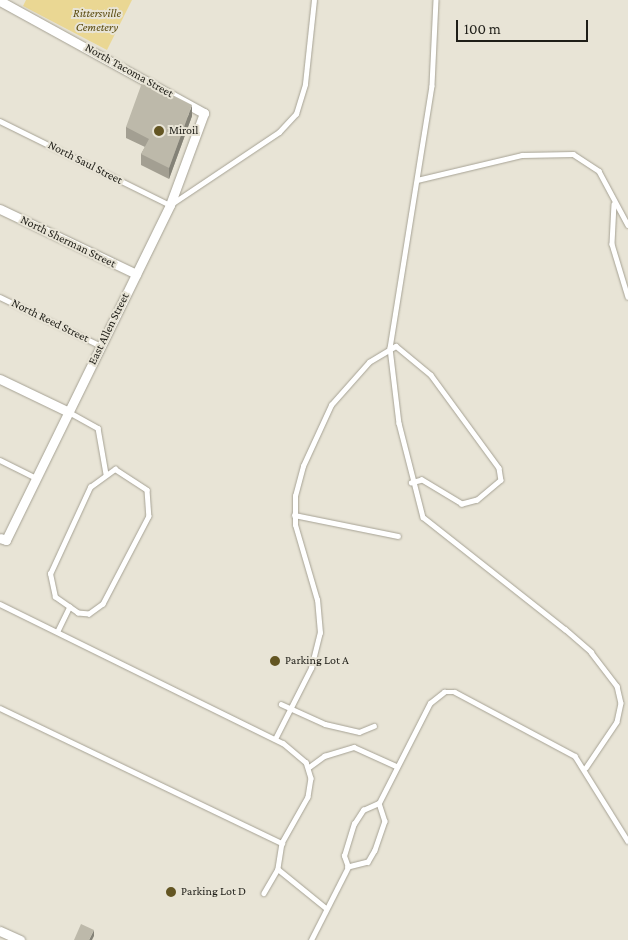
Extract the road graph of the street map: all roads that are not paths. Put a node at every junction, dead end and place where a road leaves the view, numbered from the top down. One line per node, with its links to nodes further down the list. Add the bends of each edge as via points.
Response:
1 (314, 0): 8 (lane, via 305,84 296,114 279,132)
2 (436, 0): 6 (lane, via 432,86)
3 (0, 1): 4 (street, North Tacoma Street)
4 (204, 113): 8 (street, East Allen Street)
5 (0, 121): 8 (lane, North Saul Street)
6 (417, 180): 7 (lane, via 556,151 580,157 599,171); 15 (lane)
7 (614, 200): 10 (lane); 13 (lane, via 612,244)
8 (170, 205): 11 (street, East Allen Street)
9 (0, 209): 11 (street, North Sherman Street)
10 (628, 225)
11 (136, 274): 14 (street, East Allen Street)
12 (0, 297): 14 (lane, North Reed Street)
13 (628, 297)
14 (101, 346): 17 (street, East Allen Street)
15 (390, 348): 21 (lane); 21 (lane, via 408,354 432,375 499,468 501,480 477,500 462,504 422,480); 22 (lane, via 369,362 332,405 303,466)
16 (0, 379): 17 (street)
17 (69, 412): 19 (lane, via 98,428); 20 (street, East Allen Street)
18 (0, 460): 20 (lane)
19 (106, 474): 26 (lane, via 90,487 50,574 54,597); 26 (lane, via 115,470 147,490 149,516 103,604 89,614)
20 (36, 478): 24 (street, East Allen Street)
21 (411, 483): 35 (lane, via 423,517 437,532 517,589 592,652 612,679 621,703 617,722)
22 (294, 515): 23 (lane); 30 (lane, via 320,624 314,660)
23 (398, 536)
24 (3, 539)
25 (0, 604): 27 (lane)
26 (68, 607): 27 (lane)
27 (57, 632): 32 (lane)
28 (281, 704): 30 (lane)
29 (0, 708): 38 (lane)
30 (290, 709): 31 (lane, via 325,724 359,732); 32 (lane)
31 (374, 726)
32 (275, 739): 34 (lane, via 293,749)
33 (396, 766): 34 (lane, via 354,747 324,756); 35 (lane, via 430,703 444,692 455,692 562,746); 36 (lane)
34 (309, 767): 38 (lane, via 308,798)
35 (586, 768): 37 (lane)
36 (379, 803): 39 (lane, via 363,810 354,824 344,856); 39 (lane, via 385,821 375,850 368,862)
37 (628, 841)
38 (282, 843): 40 (lane)
39 (348, 867): 42 (lane)
40 (278, 869): 41 (lane); 42 (lane)
41 (264, 892)
42 (326, 908): 45 (lane)
43 (0, 930): 44 (street)
44 (20, 940)
45 (311, 940)

